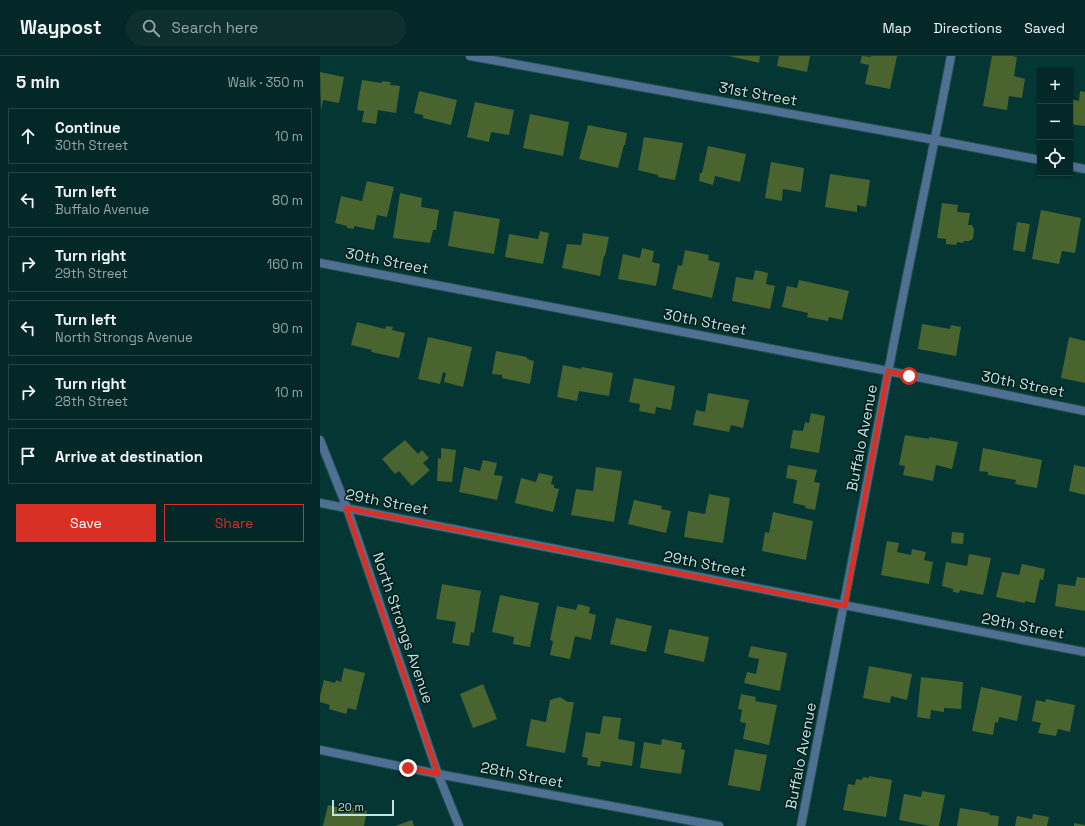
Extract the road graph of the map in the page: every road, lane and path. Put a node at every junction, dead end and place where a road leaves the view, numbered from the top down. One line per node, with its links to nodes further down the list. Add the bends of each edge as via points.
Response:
1 (470, 56): 3 (street, 31st Street)
2 (951, 56): 3 (street, Buffalo Avenue)
3 (935, 140): 4 (street, 31st Street); 8 (street, Buffalo Avenue)
4 (1037, 159)
5 (1073, 167): 6 (street)
6 (1085, 169)
7 (320, 263): 8 (street, 30th Street)
8 (888, 371): 9 (street, 30th Street); 13 (street, Buffalo Avenue)
9 (1085, 411)
10 (320, 440): 12 (street, North Strongs Avenue)
11 (320, 503): 12 (street, 29th Street)
12 (346, 508): 13 (street, 29th Street); 16 (street, North Strongs Avenue)
13 (845, 606): 14 (street, 29th Street); 19 (street, Buffalo Avenue)
14 (1085, 652)
15 (320, 750): 16 (street, 28th Street)
16 (438, 774): 17 (street, North Strongs Avenue); 18 (street, 28th Street)
17 (459, 826)
18 (719, 826)
19 (801, 826)

